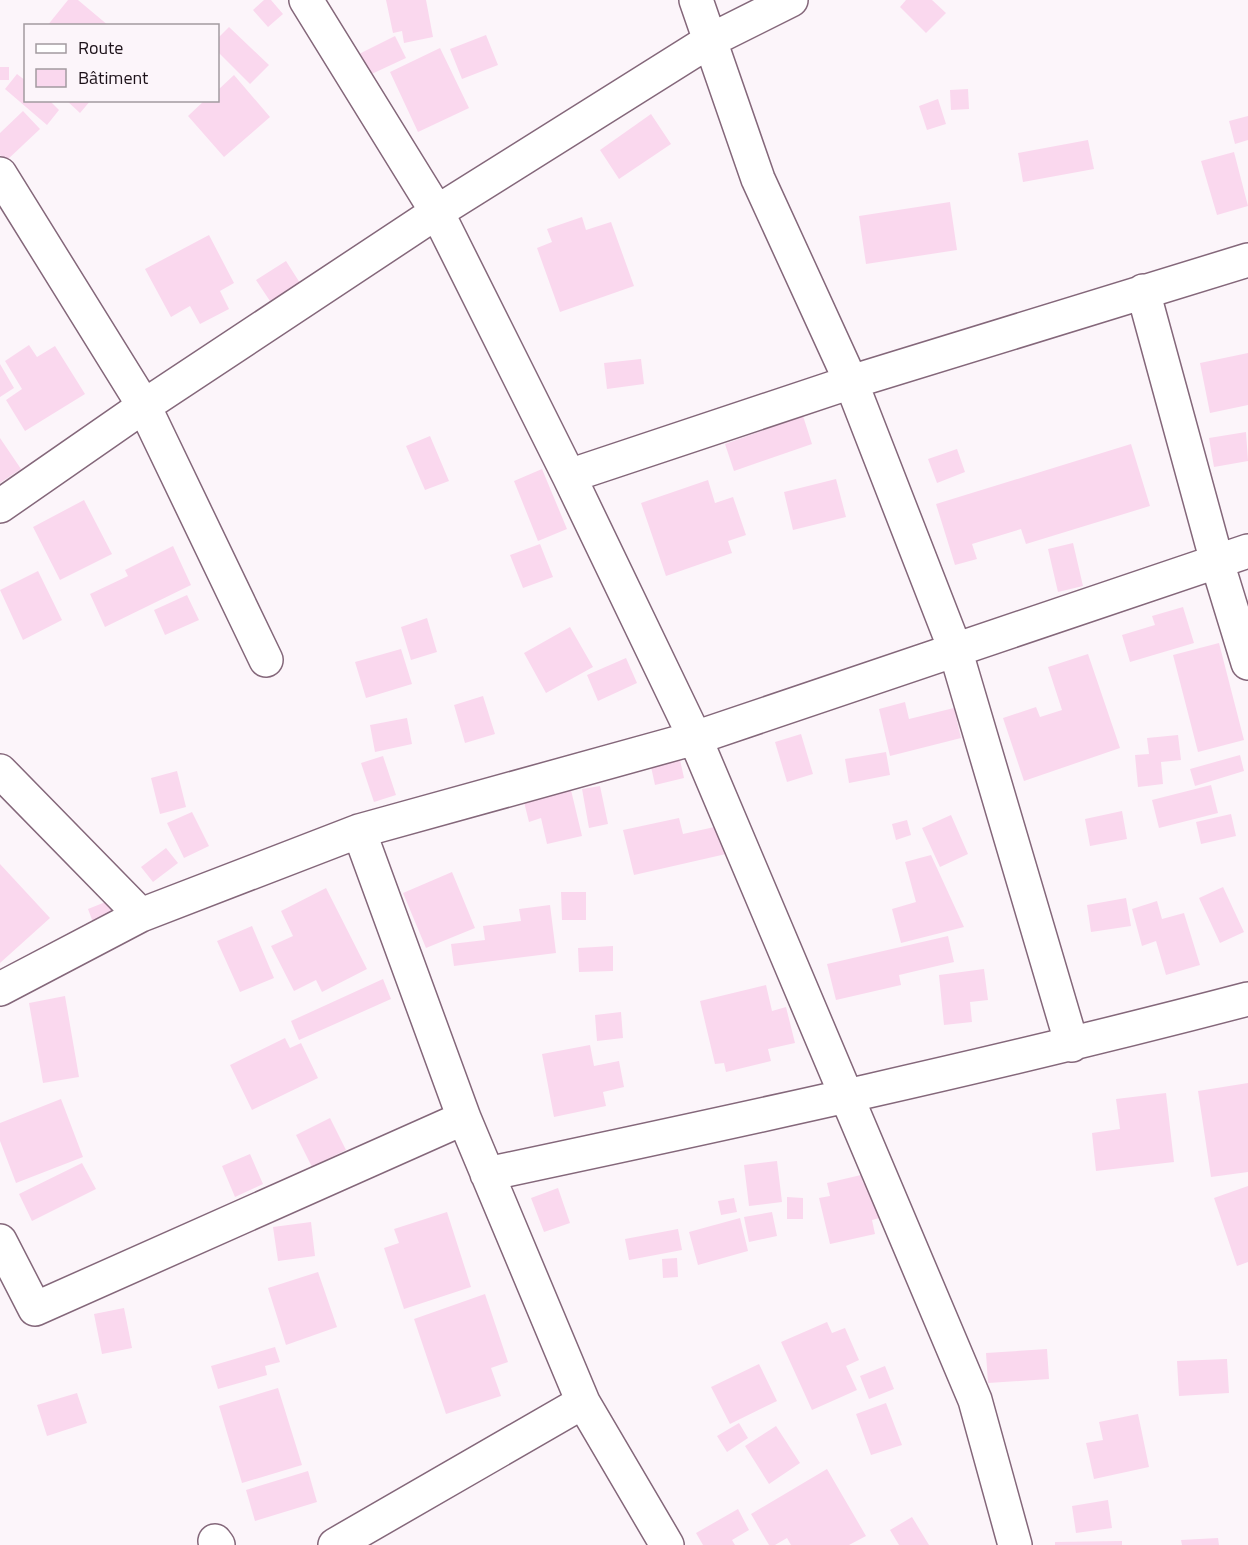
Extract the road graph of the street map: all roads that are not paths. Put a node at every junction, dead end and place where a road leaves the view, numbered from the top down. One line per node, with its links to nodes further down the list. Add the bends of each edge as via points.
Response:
1 (306, 0): 6 (street)
2 (696, 0): 4 (street)
3 (791, 0): 4 (street)
4 (711, 39): 6 (street); 9 (street, via 758,179)
5 (0, 174): 10 (street)
6 (437, 212): 10 (street); 11 (street)
7 (1248, 260): 8 (street)
8 (1143, 291): 9 (street); 14 (street)
9 (851, 382): 11 (street); 15 (street)
10 (144, 406): 12 (street); 16 (street)
11 (569, 476): 18 (street)
12 (0, 506)
13 (1248, 551): 14 (street)
14 (1217, 562): 15 (street); 17 (street)
15 (955, 649): 18 (street); 24 (street)
16 (266, 660)
17 (1248, 663)
18 (695, 738): 20 (street); 25 (street)
19 (0, 771): 21 (street)
20 (359, 831): 21 (street); 26 (street)
21 (141, 915): 22 (street)
22 (0, 989)
23 (1248, 999): 24 (street)
24 (1072, 1045): 25 (street)
25 (846, 1098): 27 (street); 32 (street, via 975,1400)
26 (464, 1118): 27 (street); 28 (street, via 35,1309)
27 (487, 1174): 29 (street)
28 (0, 1241)
29 (583, 1402): 30 (street); 31 (street)
30 (335, 1545)
31 (666, 1545)
32 (1016, 1545)

